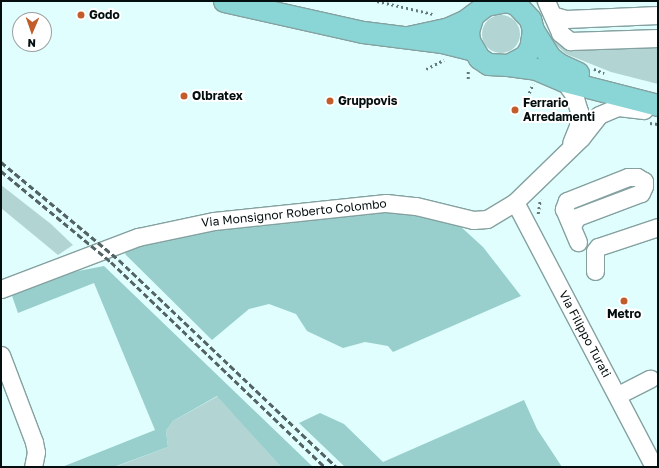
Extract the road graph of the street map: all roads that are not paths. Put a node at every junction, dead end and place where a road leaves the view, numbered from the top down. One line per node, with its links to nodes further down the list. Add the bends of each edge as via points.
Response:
1 (224, 1): 7 (main road)
2 (278, 1): 7 (street)
3 (546, 1): 8 (street)
4 (520, 6): 5 (main road, via 506,1 495,1); 9 (main road, via 530,19)
5 (476, 9): 10 (main road, via 446,29); 12 (main road, via 468,31)
6 (658, 14): 8 (street)
7 (292, 16): 10 (main road, via 363,32)
8 (562, 17): 11 (street, via 563,38 573,42)
9 (533, 30): 13 (main road, via 533,39 525,56); 15 (main road, via 546,53 564,67 602,81)
10 (408, 37): 12 (main road)
11 (658, 38)
12 (472, 50): 13 (main road, via 488,64)
13 (508, 66): 14 (main road, via 536,70)
14 (564, 81): 16 (main road); 18 (street, Via Monsignor Roberto Colombo, via 574,95 580,111 578,126)
15 (658, 95)
16 (658, 105)
17 (658, 114): 18 (street, Via Monsignor Roberto Colombo, via 627,106 607,110 597,117 581,138)
18 (569, 148): 19 (street, Via Monsignor Roberto Colombo)
19 (515, 202): 24 (street, Via Monsignor Roberto Colombo, via 494,217 482,220 409,205 386,203 194,224 138,236); 27 (street, Via Filippo Turati)
20 (572, 226): 22 (street)
21 (658, 227): 23 (street, via 598,247 595,250)
22 (578, 242)
23 (595, 271)
24 (1, 289)
25 (1, 355): 28 (street, via 34,442 36,452)
26 (650, 379): 27 (street)
27 (618, 395): 29 (street, Via Filippo Turati)
28 (32, 467)
29 (654, 467)

